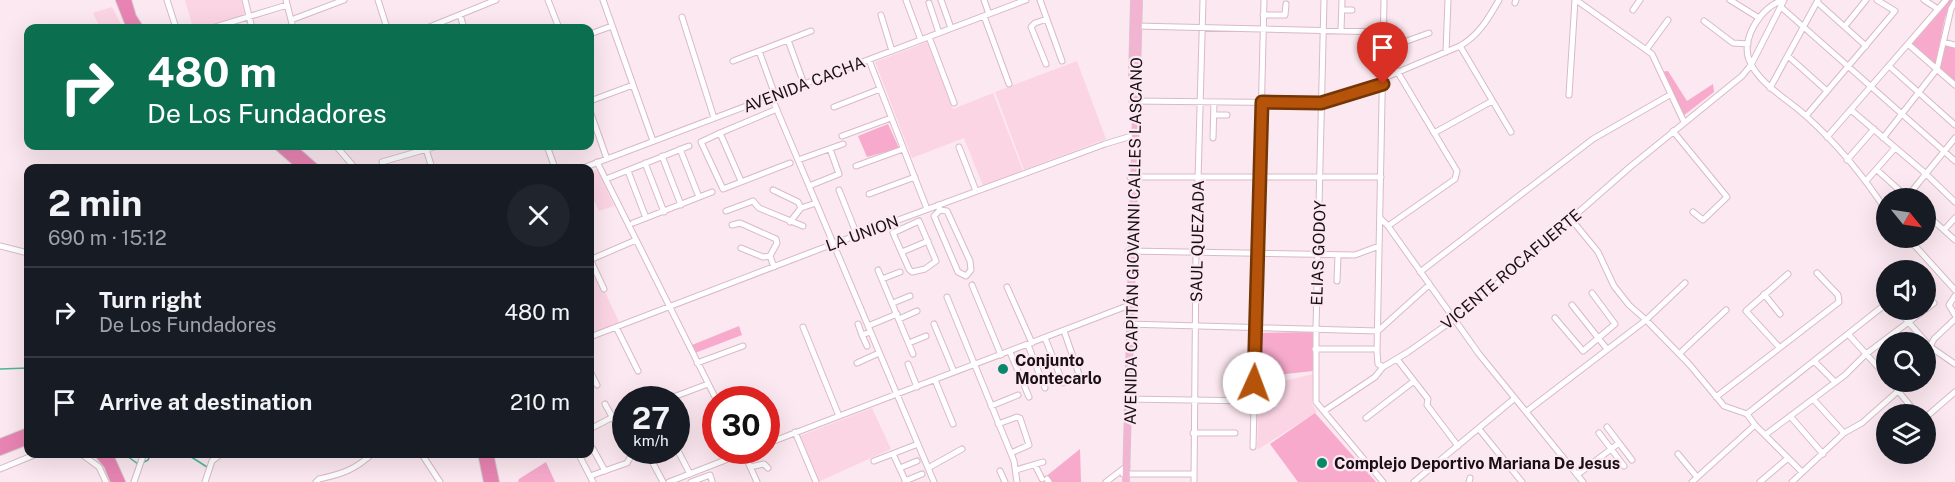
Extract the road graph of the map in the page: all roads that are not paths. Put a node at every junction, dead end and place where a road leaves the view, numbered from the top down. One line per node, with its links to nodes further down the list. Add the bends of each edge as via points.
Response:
1 (116, 0): 43 (main road)
2 (120, 0): 43 (highway)
3 (127, 0): 56 (highway)
4 (167, 0): 57 (street)
5 (245, 0): 48 (street)
6 (344, 0): 52 (street)
7 (378, 0): 61 (street)
8 (496, 0): 44 (street)
9 (548, 0): 64 (street)
10 (603, 0): 65 (street)
11 (906, 0): 81 (street)
12 (941, 0): 70 (street)
13 (984, 0): 46 (street)
14 (1026, 0): 46 (street, AVENIDA CACHA)
15 (1040, 0): 51 (street)
16 (1134, 0): 66 (main road)
17 (1139, 0): 66 (main road)
18 (1203, 0): 68 (street, SAUL QUEZADA)
19 (1264, 0): 47 (street)
20 (1324, 0): 72 (street, ELIAS GODOY)
21 (1342, 0): 40 (street)
22 (1384, 0): 75 (street)
23 (1448, 0): 92 (street)
24 (1499, 0): 87 (street, via 1478,33)
25 (1575, 0): 89 (street); 113 (street)
26 (1640, 0): 42 (street)
27 (1730, 0): 50 (street)
28 (1784, 0): 38 (street, VICENTE ROCAFUERTE); 50 (street, via 1770,6)
29 (1866, 0): 67 (street)
30 (1877, 0): 88 (street, via 1895,11)
31 (1924, 0): 39 (street)
32 (1946, 0): 39 (street)
33 (1818, 1): 67 (street); 69 (street)
34 (1955, 2): 82 (street)
35 (286, 3): 48 (street); 52 (street)
36 (929, 3): 77 (street)
37 (1286, 4): 47 (street, via 1285,15)
38 (1781, 7): 69 (street); 98 (street, VICENTE ROCAFUERTE)
39 (1938, 9): 84 (street)
40 (1342, 10): 41 (street); 73 (street)
41 (1352, 10)
42 (1633, 10)
43 (124, 13): 55 (highway)
44 (460, 15): 62 (street); 63 (street)
45 (881, 15): 91 (street)
46 (986, 15): 70 (street, AVENIDA CACHA); 105 (street)
47 (1263, 15): 71 (street)
48 (250, 17): 58 (street); 59 (street)
49 (682, 17): 131 (street)
50 (1759, 18): 83 (street)
51 (1047, 19): 96 (street); 97 (street, via 1032,27)
52 (291, 20): 60 (street)
53 (1668, 20): 89 (street)
54 (1704, 21): 83 (street, via 1733,43)
55 (128, 24)
56 (136, 24)
57 (175, 24)
58 (226, 24)
59 (251, 24)
60 (292, 24)
61 (386, 24)
62 (437, 24)
63 (463, 24)
64 (557, 24)
65 (612, 26): 76 (street); 106 (street)
66 (1136, 26): 68 (street); 117 (main road)
67 (1845, 26): 88 (street)
68 (1203, 27): 71 (street); 119 (street, SAUL QUEZADA)
69 (1804, 27): 93 (street); 99 (street)
70 (951, 28): 77 (street, AVENIDA CACHA)
71 (1263, 28): 72 (street); 121 (street)
72 (1323, 29): 73 (street); 123 (street, ELIAS GODOY)
73 (1341, 30): 75 (street)
74 (811, 31): 80 (street)
75 (1383, 32): 86 (street)
76 (594, 33)
77 (939, 33): 79 (street, AVENIDA CACHA)
78 (1429, 33): 86 (street)
79 (929, 37): 81 (street, AVENIDA CACHA); 122 (street)
80 (788, 40): 90 (street); 104 (street)
81 (921, 40): 91 (street, AVENIDA CACHA)
82 (1943, 42): 85 (street); 101 (street)
83 (1748, 44): 98 (street)
84 (1908, 44): 100 (street); 101 (street)
85 (1955, 45)
86 (1383, 46): 103 (street)
87 (1460, 46): 92 (street); 118 (street)
88 (1866, 46): 99 (street)
89 (1646, 50): 134 (street, via 1652,54)
90 (759, 51): 95 (street); 114 (street)
91 (892, 51): 94 (street, AVENIDA CACHA)
92 (1446, 52): 102 (street)
93 (1788, 56): 109 (street); 111 (street)
94 (868, 60): 104 (street, AVENIDA CACHA); 110 (street)
95 (733, 61)
96 (1062, 61)
97 (1046, 64)
98 (1751, 65): 109 (street); 134 (street, VICENTE ROCAFUERTE)
99 (1848, 66): 108 (street); 111 (street)
100 (1889, 66): 108 (street); 112 (street)
101 (1937, 69): 107 (street); 112 (street)
102 (1397, 72): 103 (street); 140 (street)
103 (1383, 81): 123 (street); 181 (street)
104 (804, 84): 114 (street, AVENIDA CACHA)
105 (1009, 84)
106 (633, 85): 116 (street); 147 (street)
107 (1955, 85)
108 (1871, 87): 126 (street); 127 (street)
109 (1770, 88): 130 (street)
110 (880, 89): 124 (street); 132 (street)
111 (1827, 91): 130 (street)
112 (1919, 93): 127 (street); 135 (street)
113 (1569, 95)
114 (773, 96): 125 (street); 131 (street, AVENIDA CACHA)
115 (1668, 96): 240 (street, via 1593,139)
116 (594, 100)
117 (1134, 101): 119 (street); 141 (main road)
118 (1492, 101): 138 (street); 140 (street)
119 (1202, 102): 120 (street); 177 (street, SAUL QUEZADA)
120 (1214, 102): 121 (street); 128 (street)
121 (1262, 102): 123 (street); 180 (street)
122 (954, 103)
123 (1321, 103): 182 (street, ELIAS GODOY)
124 (834, 107)
125 (777, 109): 139 (street); 162 (street)
126 (1851, 110): 136 (street); 143 (street)
127 (1901, 113): 145 (street); 159 (street)
128 (1214, 115): 129 (street); 144 (street)
129 (1227, 115)
130 (1806, 116): 143 (street)
131 (714, 118): 147 (street, AVENIDA CACHA)
132 (891, 118): 142 (street); 151 (street)
133 (594, 122): 161 (street)
134 (1684, 122): 137 (street, VICENTE ROCAFUERTE)
135 (1955, 124)
136 (1874, 129): 145 (street); 163 (street)
137 (1673, 131): 204 (street, via 1727,197 1705,219); 209 (street, VICENTE ROCAFUERTE)
138 (1511, 132)
139 (720, 133): 185 (street); 189 (street, via 701,142)
140 (1434, 133): 216 (street, via 1457,177)
141 (1133, 135): 179 (main road); 192 (street, LA UNION)
142 (842, 136)
143 (1827, 137): 163 (street)
144 (1213, 138)
145 (1883, 138): 152 (street)
146 (1955, 138): 159 (street)
147 (653, 141): 161 (street, AVENIDA CACHA)
148 (843, 144): 154 (street)
149 (689, 146): 153 (street)
150 (959, 147): 192 (street)
151 (903, 148): 173 (street); 178 (street)
152 (1894, 148): 174 (street); 176 (street)
153 (680, 149): 160 (street); 195 (street)
154 (830, 149): 162 (street); 186 (street, via 839,174)
155 (283, 150): 169 (highway)
156 (295, 150): 170 (highway)
157 (339, 150): 171 (street)
158 (420, 150): 165 (street)
159 (1944, 152): 164 (street); 176 (street)
160 (662, 156): 167 (street); 198 (street)
161 (607, 159): 166 (street, AVENIDA CACHA)
162 (798, 160): 186 (street)
163 (1846, 160): 184 (street)
164 (1955, 161)
165 (382, 162)
166 (597, 162): 172 (street, AVENIDA CACHA); 183 (street)
167 (645, 163): 175 (street); 203 (street)
168 (790, 163): 185 (street)
169 (298, 164)
170 (310, 164)
171 (351, 164)
172 (592, 164)
173 (856, 166)
174 (1877, 170): 184 (street); 187 (street)
175 (628, 171): 183 (street); 206 (street)
176 (1925, 173): 188 (street); 196 (street)
177 (1199, 176): 179 (street); 180 (street); 230 (street, SAUL QUEZADA)
178 (915, 177): 193 (street); 201 (street)
179 (1132, 177): 227 (main road)
180 (1260, 177): 182 (street); 231 (street)
181 (1381, 177): 182 (street); 208 (street)
182 (1320, 178): 232 (street, ELIAS GODOY)
183 (606, 179): 219 (street)
184 (1866, 181): 194 (street)
185 (741, 182): 189 (street)
186 (809, 186): 197 (street)
187 (1897, 188)
188 (1914, 188)
189 (723, 189): 195 (street)
190 (773, 190): 200 (street, via 799,202)
191 (839, 190): 218 (street)
192 (976, 191): 199 (street, LA UNION)
193 (869, 194)
194 (1876, 196)
195 (699, 197): 198 (street)
196 (1955, 202)
197 (816, 203): 200 (street); 222 (street)
198 (681, 205): 203 (street)
199 (939, 207): 199 (street, via 947,211 970,261 972,270 966,276 958,272 934,216); 201 (street, LA UNION)
200 (801, 208): 210 (street)
201 (927, 209): 205 (street, LA UNION)
202 (726, 211): 210 (street, via 753,201 759,208)
203 (663, 212): 206 (street)
204 (1693, 212)
205 (905, 217): 214 (street); 218 (street, LA UNION)
206 (646, 218): 211 (street)
207 (1955, 218): 217 (street)
208 (1381, 219): 216 (street); 224 (street)
209 (1571, 219): 268 (street, VICENTE ROCAFUERTE); 269 (street, via 1598,252 1614,286)
210 (790, 222): 215 (street)
211 (633, 223)
212 (1936, 223): 217 (street)
213 (732, 225): 234 (street, via 740,223 776,239)
214 (908, 225): 221 (street, via 920,222); 229 (street, via 893,232)
215 (804, 226)
216 (1388, 226): 240 (street)
217 (1944, 230): 220 (street)
218 (857, 235): 222 (street, LA UNION)
219 (636, 240): 235 (street); 259 (street)
220 (1955, 240)
221 (928, 241): 229 (street); 229 (street, via 936,261 925,269 912,273)
222 (833, 244): 237 (street, LA UNION); 280 (street)
223 (0, 246): 228 (street)
224 (1379, 246): 233 (street, via 1360,254); 282 (street)
225 (741, 248): 234 (street, via 762,257)
226 (1917, 248): 250 (street)
227 (1130, 251): 230 (street); 258 (main road); 274 (main road, AVENIDA CAPITÁN GIOVANNI CALLES LASCANO)
228 (24, 252)
229 (902, 252)
230 (1196, 252): 231 (street); 275 (street, SAUL QUEZADA)
231 (1258, 252): 232 (street); 278 (street)
232 (1318, 254): 233 (street); 279 (street, ELIAS GODOY)
233 (1338, 255): 244 (street)
234 (770, 256): 237 (street)
235 (594, 258)
236 (594, 266): 249 (street)
237 (774, 267): 259 (street, LA UNION)
238 (878, 270): 243 (street)
239 (900, 272): 243 (street)
240 (1420, 272): 247 (street)
241 (1788, 273): 252 (street)
242 (1817, 273): 295 (street, via 1840,301)
243 (882, 279): 256 (street)
244 (1336, 281)
245 (1684, 283): 269 (street)
246 (972, 285): 305 (street)
247 (1429, 285): 268 (street); 282 (street)
248 (1007, 287): 292 (street)
249 (604, 289)
250 (1955, 290)
251 (1592, 293): 290 (street, via 1615,324)
252 (1764, 294): 263 (street); 295 (street, via 1746,312)
253 (910, 296): 256 (street)
254 (1955, 296): 264 (street, via 1949,302)
255 (947, 297): 312 (street)
256 (892, 303): 265 (street)
257 (1572, 305): 290 (street)
258 (1127, 306): 274 (main road); 281 (street)
259 (669, 307): 276 (street, LA UNION); 308 (street)
260 (1726, 310): 303 (street)
261 (916, 311): 265 (street)
262 (1876, 312): 284 (street)
263 (1780, 314)
264 (1955, 315)
265 (898, 316): 280 (street); 291 (street)
266 (1555, 318): 290 (street, via 1583,351)
267 (1955, 319): 288 (street)
268 (1454, 320): 306 (street, VICENTE ROCAFUERTE); 334 (street)
269 (1646, 320): 298 (street); 303 (street)
270 (1911, 320): 271 (street)
271 (1908, 322): 283 (street); 304 (street)
272 (858, 324): 286 (street)
273 (934, 324): 316 (street)
274 (1129, 324): 275 (street); 335 (main road, AVENIDA CAPITÁN GIOVANNI CALLES LASCANO)
275 (1195, 326): 278 (street); 337 (street, SAUL QUEZADA)
276 (616, 327): 285 (street, LA UNION); 315 (street)
277 (803, 327): 346 (street)
278 (1256, 327): 279 (street); 338 (street)
279 (1316, 328): 282 (street); 296 (street, ELIAS GODOY)
280 (869, 329): 286 (street); 301 (street)
281 (1064, 330): 289 (street); 317 (street)
282 (1378, 332): 314 (street, via 1378,362)
283 (1917, 332)
284 (1848, 334): 304 (street); 307 (street)
285 (594, 335)
286 (862, 335): 293 (street)
287 (926, 336): 291 (street)
288 (1936, 337)
289 (1045, 338): 292 (street); 322 (street)
290 (1598, 338): 298 (street)
291 (909, 343): 302 (street)
292 (1030, 344): 300 (street); 326 (street)
293 (867, 345)
294 (743, 346): 308 (street)
295 (1779, 347): 333 (street)
296 (1315, 349): 297 (street); 343 (street, ELIAS GODOY, via 1316,402)
297 (1372, 349)
298 (1607, 349): 344 (street)
299 (1936, 350): 311 (street)
300 (1010, 352): 305 (street); 332 (street)
301 (879, 353): 309 (street); 330 (street)
302 (913, 354)
303 (1679, 354): 333 (street)
304 (1866, 354): 313 (street); 321 (street)
305 (1001, 355): 312 (street)
306 (1397, 359): 314 (street, VICENTE ROCAFUERTE); 320 (street)
307 (1814, 361): 321 (street); 345 (street)
308 (697, 363): 323 (street)
309 (857, 363)
310 (908, 364): 325 (street)
311 (1955, 364)
312 (974, 365): 316 (street); 341 (street)
313 (1876, 365)
314 (1383, 367): 343 (street, VICENTE ROCAFUERTE, via 1375,377)
315 (638, 371)
316 (954, 372): 319 (street)
317 (1080, 377)
318 (594, 380): 324 (street)
319 (935, 380): 325 (street); 350 (street)
320 (1414, 381): 349 (street); 368 (street)
321 (1835, 382): 336 (street)
322 (1063, 383)
323 (708, 384): 327 (street)
324 (597, 386)
325 (917, 387): 330 (street)
326 (1045, 388)
327 (690, 391)
328 (1897, 392): 340 (street); 360 (street, via 1862,423)
329 (1955, 392): 342 (street)
330 (897, 395): 346 (street); 367 (street)
331 (1018, 395): 341 (street)
332 (1029, 397)
333 (1716, 397): 345 (street, via 1730,409)
334 (1515, 398): 344 (street); 355 (street)
335 (1127, 399): 337 (street); 414 (main road, AVENIDA CAPITÁN GIOVANNI CALLES LASCANO)
336 (1813, 399): 347 (street); 360 (street)
337 (1194, 400): 338 (street); 357 (street, SAUL QUEZADA)
338 (1254, 401): 369 (street)
339 (605, 404): 348 (street)
340 (1908, 404)
341 (991, 406): 351 (street)
342 (1936, 408)
343 (1324, 411): 442 (street, ELIAS GODOY)
344 (1527, 411): 415 (street)
345 (1747, 414): 352 (street)
346 (839, 416): 356 (street)
347 (1791, 416): 362 (street); 377 (street)
348 (611, 418): 353 (street)
349 (1366, 418)
350 (953, 424)
351 (998, 424): 374 (street); 374 (street, via 1020,418 1029,444)
352 (1755, 424): 362 (street); 416 (street)
353 (594, 427)
354 (1607, 427): 366 (street)
355 (1479, 429): 368 (street); 444 (street)
356 (795, 432): 363 (street); 435 (street)
357 (1193, 432): 359 (street); 413 (street, SAUL QUEZADA)
358 (1599, 432): 371 (street)
359 (1235, 433)
360 (1844, 433): 377 (street)
361 (24, 434): 365 (highway)
362 (1765, 435): 389 (street)
363 (780, 438)
364 (24, 442): 372 (highway)
365 (0, 443)
366 (1619, 443): 371 (street); 390 (street)
367 (918, 444): 375 (street); 404 (street)
368 (1458, 446): 443 (street)
369 (1254, 447)
370 (962, 449): 404 (street)
371 (1612, 449): 400 (street); 415 (street)
372 (0, 451)
373 (594, 451): 408 (street)
374 (1011, 453): 406 (street)
375 (893, 454): 391 (street); 403 (street)
376 (1678, 454): 416 (street)
377 (1823, 454): 410 (street)
378 (27, 458): 405 (street)
379 (87, 458): 421 (street, via 99,467)
380 (102, 458): 422 (highway)
381 (111, 458): 407 (highway)
382 (142, 458): 425 (street)
383 (216, 458): 426 (street)
384 (367, 458): 427 (street, via 344,474)
385 (424, 458): 429 (street)
386 (483, 458): 430 (highway)
387 (490, 458): 431 (highway)
388 (580, 458): 417 (street)
389 (1788, 458): 410 (street); 447 (street)
390 (1632, 460)
391 (874, 461)
392 (917, 461): 403 (street)
393 (1043, 462): 399 (street)
394 (624, 464): 408 (street)
395 (653, 464): 432 (street)
396 (686, 464): 411 (street)
397 (712, 464): 411 (street)
398 (749, 464): 401 (street)
399 (1035, 465): 406 (street); 418 (street)
400 (1624, 465)
401 (750, 467): 402 (street, via 764,464); 434 (street)
402 (768, 468)
403 (900, 468): 436 (street)
404 (928, 468): 437 (street)
405 (0, 469)
406 (1016, 470): 439 (street)
407 (118, 471): 423 (highway); 424 (highway)
408 (604, 471): 417 (street)
409 (1000, 471): 438 (street)
410 (1802, 472): 448 (street)
411 (691, 473): 419 (street); 433 (street)
412 (922, 474): 436 (street)
413 (1192, 474): 414 (street); 441 (street, SAUL QUEZADA)
414 (1125, 475): 440 (street)
415 (1578, 475): 445 (street)
416 (1697, 477): 446 (street)
417 (591, 479)
418 (1046, 480)
419 (695, 481): 420 (street, via 710,475)
420 (712, 481)
421 (106, 482)
422 (115, 482)
423 (122, 482)
424 (126, 482)
425 (134, 482)
426 (205, 482)
427 (316, 482)
428 (431, 482): 429 (street)
429 (440, 482)
430 (488, 482)
431 (495, 482)
432 (663, 482)
433 (669, 482)
434 (757, 482)
435 (816, 482)
436 (906, 482)
437 (934, 482)
438 (1005, 482)
439 (1017, 482)
440 (1106, 482)
441 (1194, 482)
442 (1383, 482)
443 (1414, 482)
444 (1522, 482)
445 (1583, 482)
446 (1692, 482)
447 (1760, 482)
448 (1791, 482)

